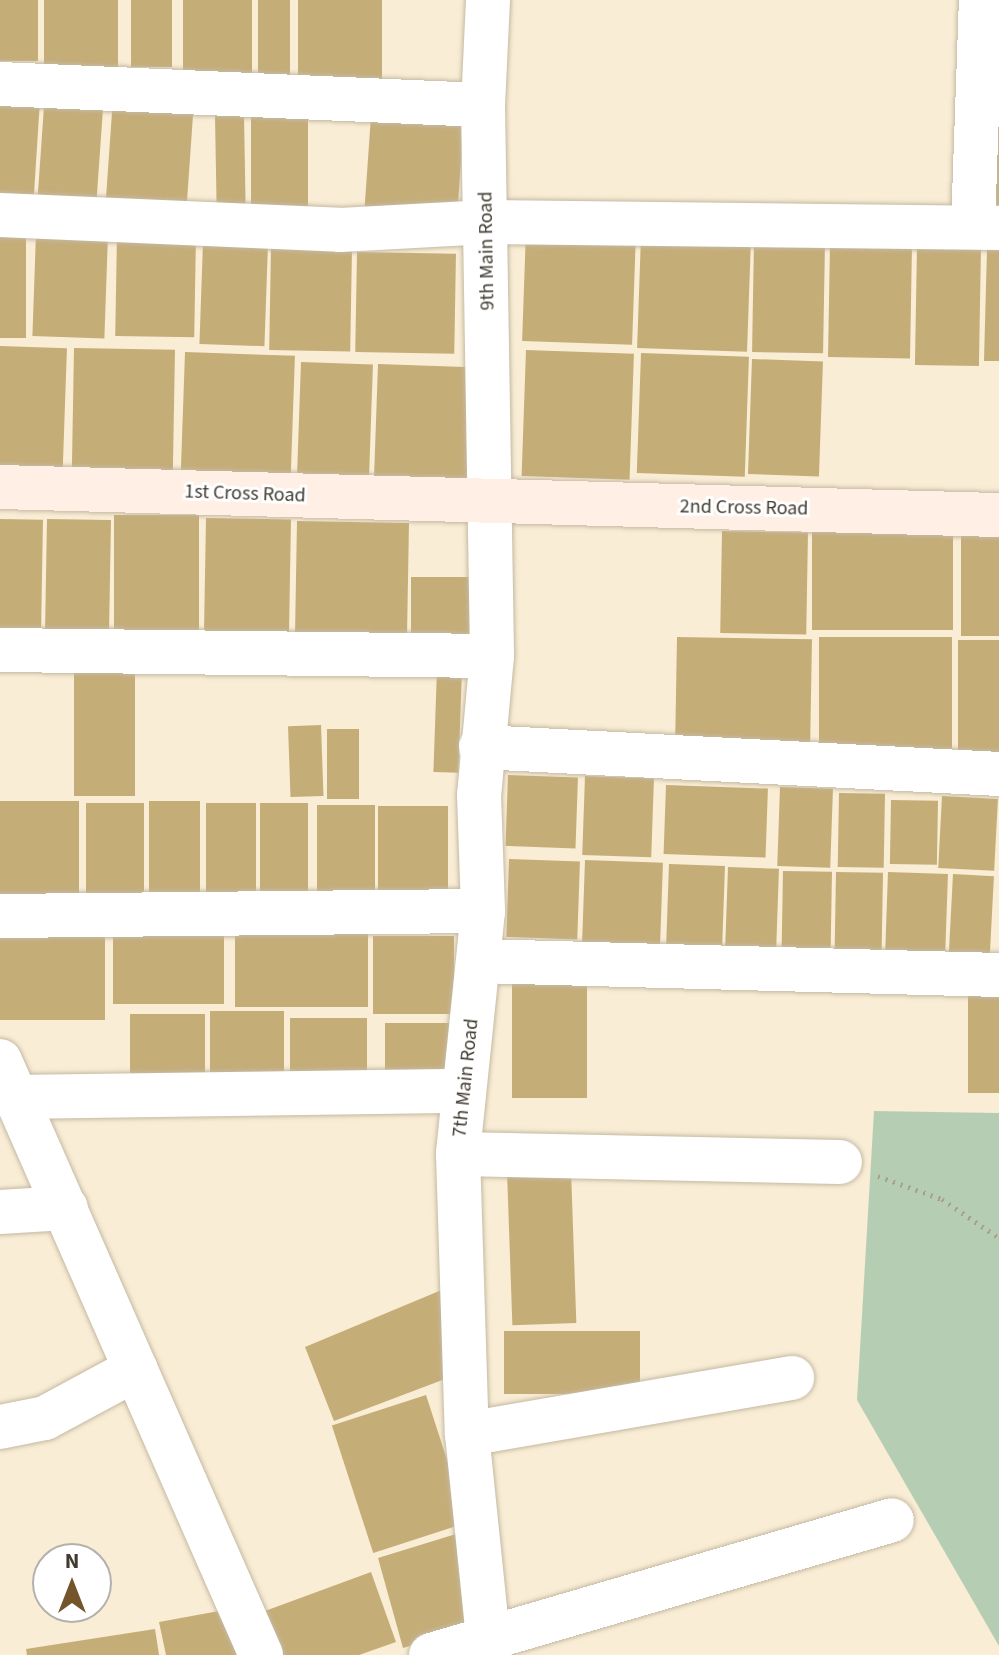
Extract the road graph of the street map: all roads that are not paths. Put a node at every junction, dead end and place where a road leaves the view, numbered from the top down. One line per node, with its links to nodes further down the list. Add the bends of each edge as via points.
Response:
1 (488, 0): 4 (street, 9th Main Road)
2 (981, 0): 7 (street)
3 (0, 84): 4 (street)
4 (483, 105): 6 (street, 9th Main Road)
5 (0, 215): 6 (street, via 340,230)
6 (488, 222): 7 (street); 9 (street, 9th Main Road)
7 (986, 227)
8 (0, 487): 9 (street, 1st Cross Road)
9 (490, 502): 10 (street, 2nd Cross Road); 12 (street, 7th Main Road)
10 (999, 515)
11 (0, 650): 12 (street)
12 (492, 656): 13 (street, 7th Main Road)
13 (481, 747): 14 (street); 15 (street, 7th Main Road)
14 (999, 774)
15 (483, 911): 16 (street); 17 (street, 7th Main Road)
16 (0, 916)
17 (479, 961): 18 (street); 20 (street, 7th Main Road)
18 (999, 975)
19 (8, 1079): 20 (street); 23 (street)
20 (462, 1091): 21 (street, 7th Main Road)
21 (458, 1154): 22 (street); 28 (street, 7th Main Road)
22 (840, 1162)
23 (66, 1208): 24 (street); 25 (street)
24 (0, 1212)
25 (136, 1369): 27 (street, via 45,1418); 31 (street)
26 (792, 1378): 28 (street)
27 (0, 1427)
28 (467, 1434): 30 (street, 7th Main Road)
29 (892, 1520): 30 (street)
30 (490, 1647): 32 (street)
31 (261, 1655)
32 (431, 1655)

